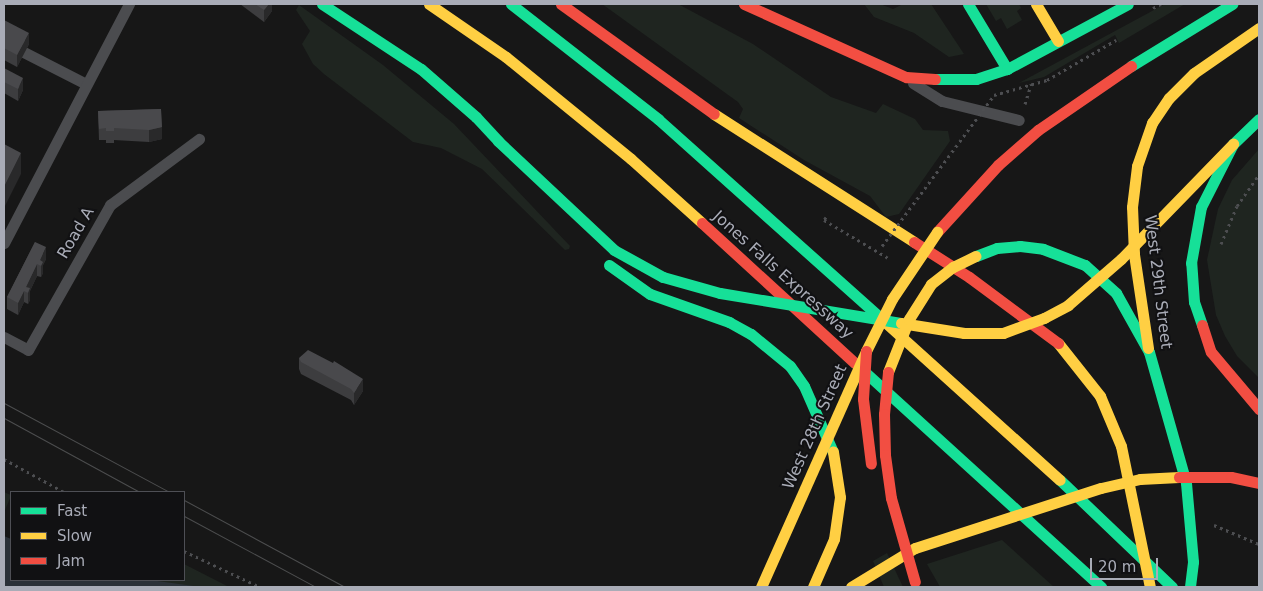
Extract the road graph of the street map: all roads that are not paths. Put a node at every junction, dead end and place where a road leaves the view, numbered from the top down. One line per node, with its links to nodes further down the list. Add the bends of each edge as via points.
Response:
1 (129, 4): 16 (lane)
2 (322, 4): 20 (main road, via 421,69 476,116)
3 (429, 4): 36 (main road, Jones Falls Expressway, via 506,57 631,159)
4 (511, 4): 38 (main road, Jones Falls Expressway, via 658,119 1062,482)
5 (562, 4): 37 (main road, bridge, via 739,132 970,278 1052,336 1080,366 1100,396 1121,446)
6 (744, 4): 15 (main road)
7 (968, 4): 14 (main road)
8 (1036, 4): 12 (main road)
9 (1128, 4): 12 (main road)
10 (1232, 4): 26 (main road, West 28th Street, bridge, via 1091,93 1038,130 998,164 937,232 892,299)
11 (1259, 28): 27 (main road, West 29th Street, via 1194,73 1169,98 1152,123 1137,166 1132,207 1134,254)
12 (1058, 41): 14 (main road)
13 (4, 42): 16 (lane)
14 (1007, 69): 15 (main road, via 976,79)
15 (906, 77): 18 (lane, via 942,102)
16 (86, 84): 23 (lane)
17 (1259, 119): 21 (main road)
18 (1019, 120)
19 (199, 139): 25 (lane, Road A, via 110,205 28,350)
20 (498, 141): 21 (main road, bridge, via 614,250 663,277 720,293 964,334 1003,333 1068,305 1115,265); 22 (main road, bridge)
21 (1233, 144): 28 (main road, bridge, via 1213,178 1193,239 1192,283 1200,326 1211,352)
22 (576, 231)
23 (4, 243)
24 (598, 256): 34 (main road, bridge, via 650,294 729,322 752,334 790,366 804,386 833,449 840,497 834,539)
25 (4, 337)
26 (866, 351): 29 (main road, bridge, via 862,399); 33 (main road, West 28th Street, bridge)
27 (1149, 352): 32 (main road, bridge, via 1116,293 1085,266 1043,249 997,248 953,266 931,284 909,319 888,373 884,414 891,498); 39 (main road, West 29th Street, via 1186,483 1194,562)
28 (1259, 410)
29 (874, 480)
30 (1259, 483): 35 (main road, bridge, via 1193,476 1140,479 1101,488 914,548)
31 (878, 495): 32 (main road, bridge, via 896,546)
32 (916, 585)
33 (761, 587)
34 (813, 587)
35 (851, 587)
36 (1101, 587)
37 (1150, 587)
38 (1172, 587)
39 (1190, 587)

